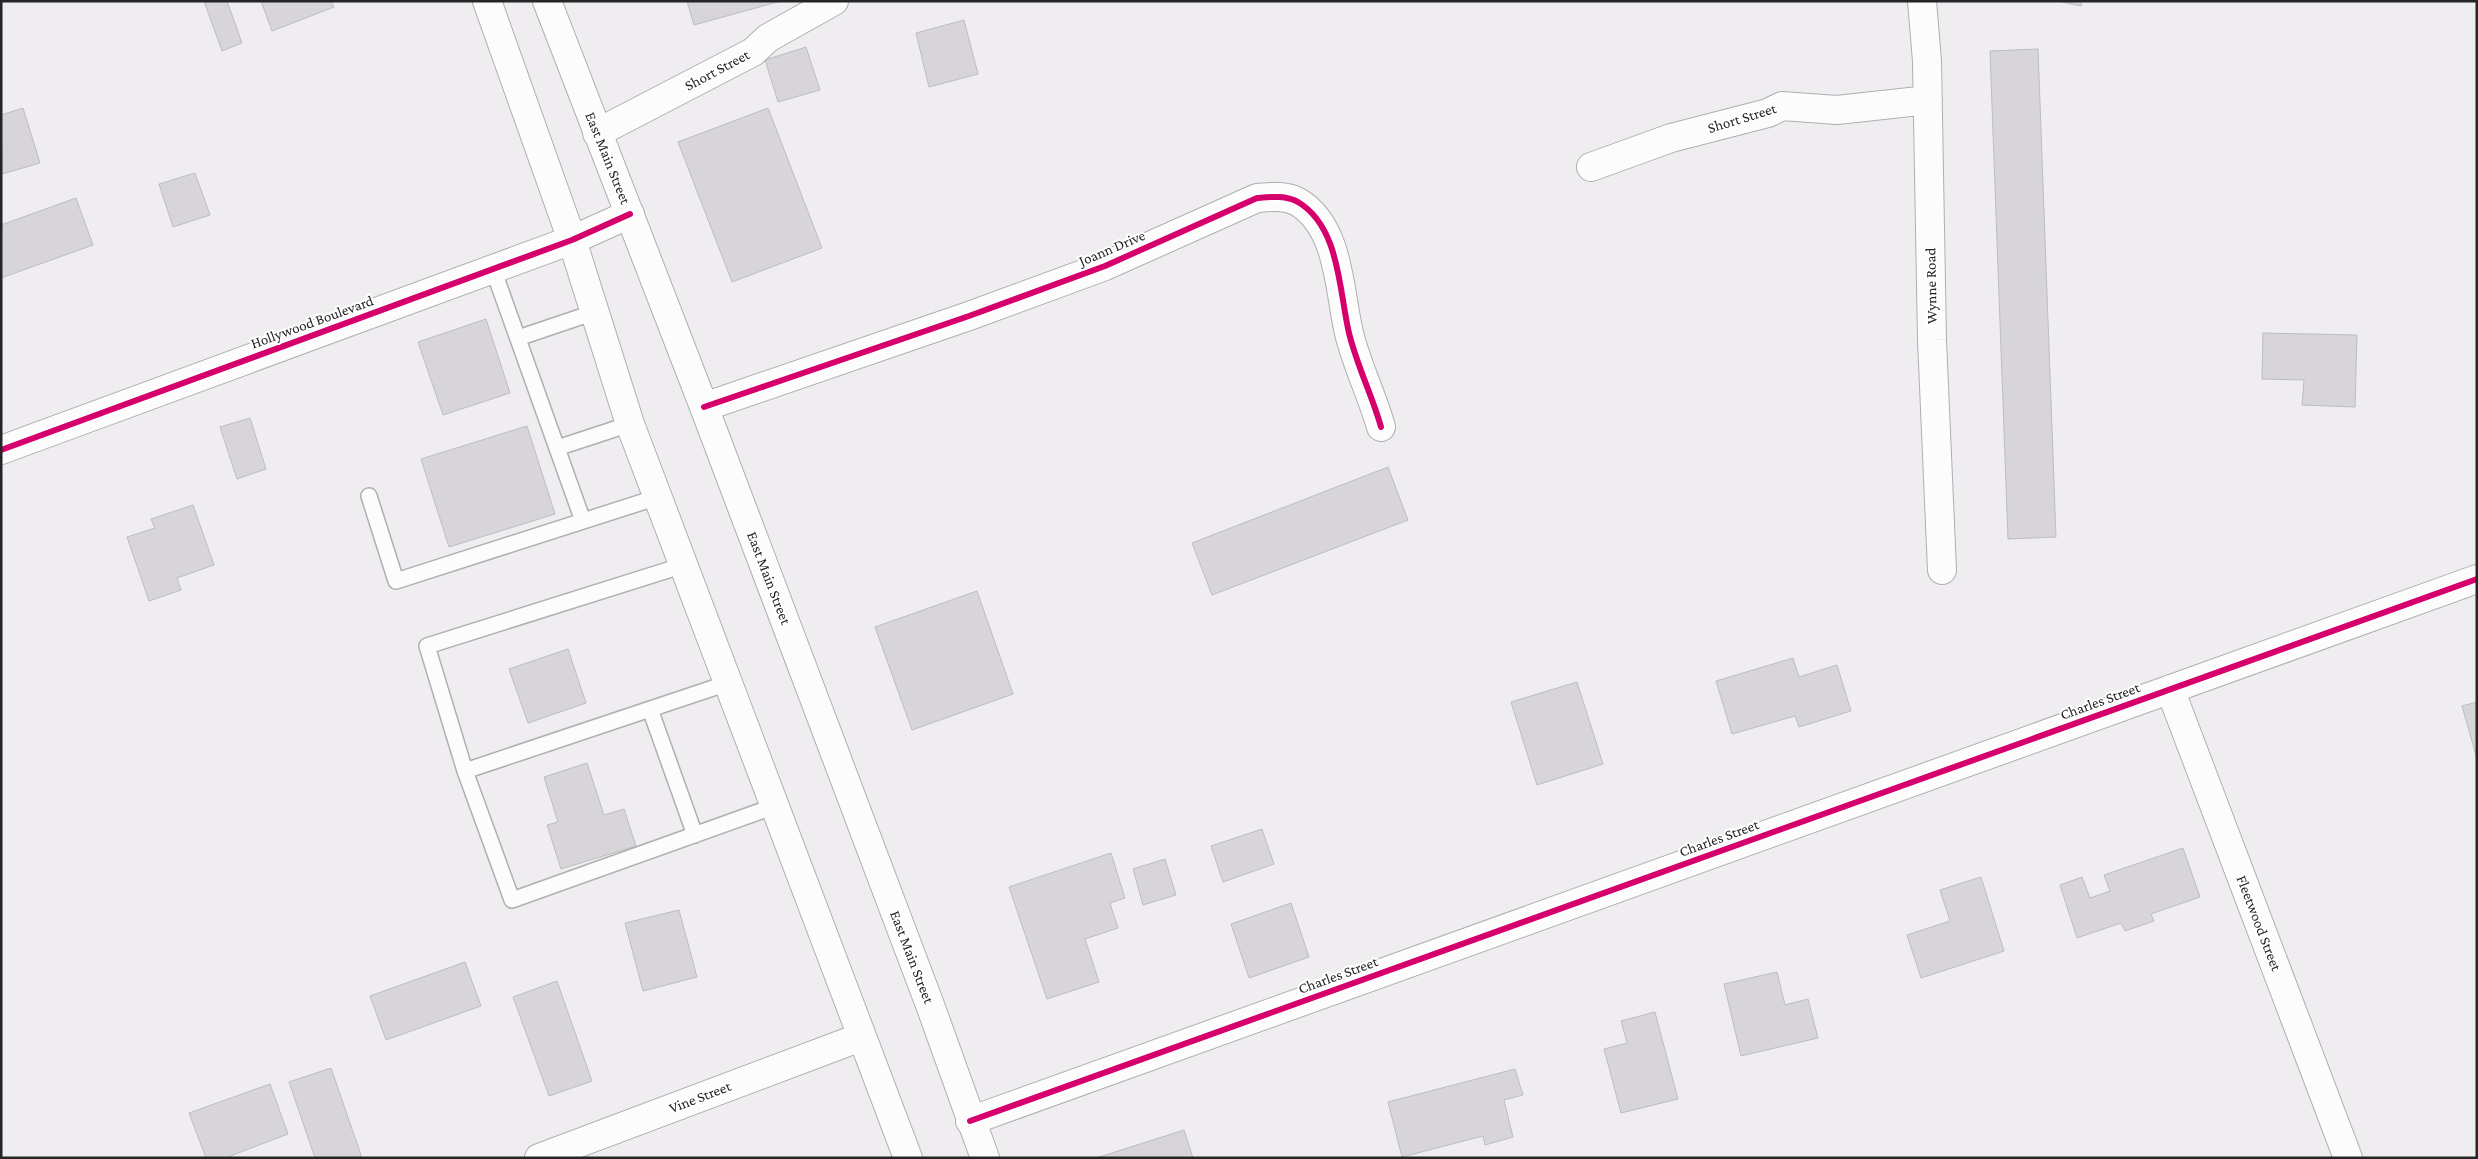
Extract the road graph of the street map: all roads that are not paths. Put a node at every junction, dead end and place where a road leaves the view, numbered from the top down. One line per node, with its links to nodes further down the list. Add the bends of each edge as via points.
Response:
1 (487, 1): 9 (street)
2 (547, 1): 6 (street, East Main Street)
3 (834, 1): 6 (street, Short Street, via 768,38 753,52)
4 (1922, 1): 5 (street, Wynne Road)
5 (1928, 100): 7 (street, Short Street, via 1837,110 1782,106 1670,138); 22 (street, Wynne Road, via 1932,340)
6 (597, 133): 8 (street, East Main Street)
7 (1591, 167)
8 (630, 214): 9 (street, Hollywood Boulevard); 13 (street, East Main Street)
9 (572, 240): 10 (street, Hollywood Boulevard); 11 (street)
10 (493, 269): 12 (lane); 17 (street, Hollywood Boulevard)
11 (595, 312): 12 (lane); 14 (street)
12 (518, 338): 16 (lane)
13 (704, 407): 15 (street, Joann Drive, via 1087,273 1256,198 1276,196 1297,202 1326,233 1350,335); 31 (street, East Main Street, via 930,1005)
14 (630, 424): 16 (lane); 19 (street)
15 (1381, 427)
16 (557, 448): 20 (lane)
17 (1, 450)
18 (369, 496): 20 (lane, via 396,581)
19 (658, 496): 20 (lane); 21 (street)
20 (583, 521)
21 (684, 565): 24 (street); 27 (lane, via 427,646)
22 (1942, 570)
23 (2477, 579): 25 (street, Charles Street)
24 (728, 683): 26 (lane); 28 (street)
25 (2170, 689): 31 (street, Charles Street); 35 (street, Fleetwood Street)
26 (650, 709): 27 (lane); 29 (lane)
27 (465, 771): 29 (lane, via 512,900)
28 (775, 806): 29 (lane); 30 (street)
29 (694, 835)
30 (862, 1037): 32 (street, Vine Street); 33 (street)
31 (970, 1121): 34 (street, East Main Street)
32 (539, 1158)
33 (908, 1158)
34 (984, 1158)
35 (2348, 1158)

